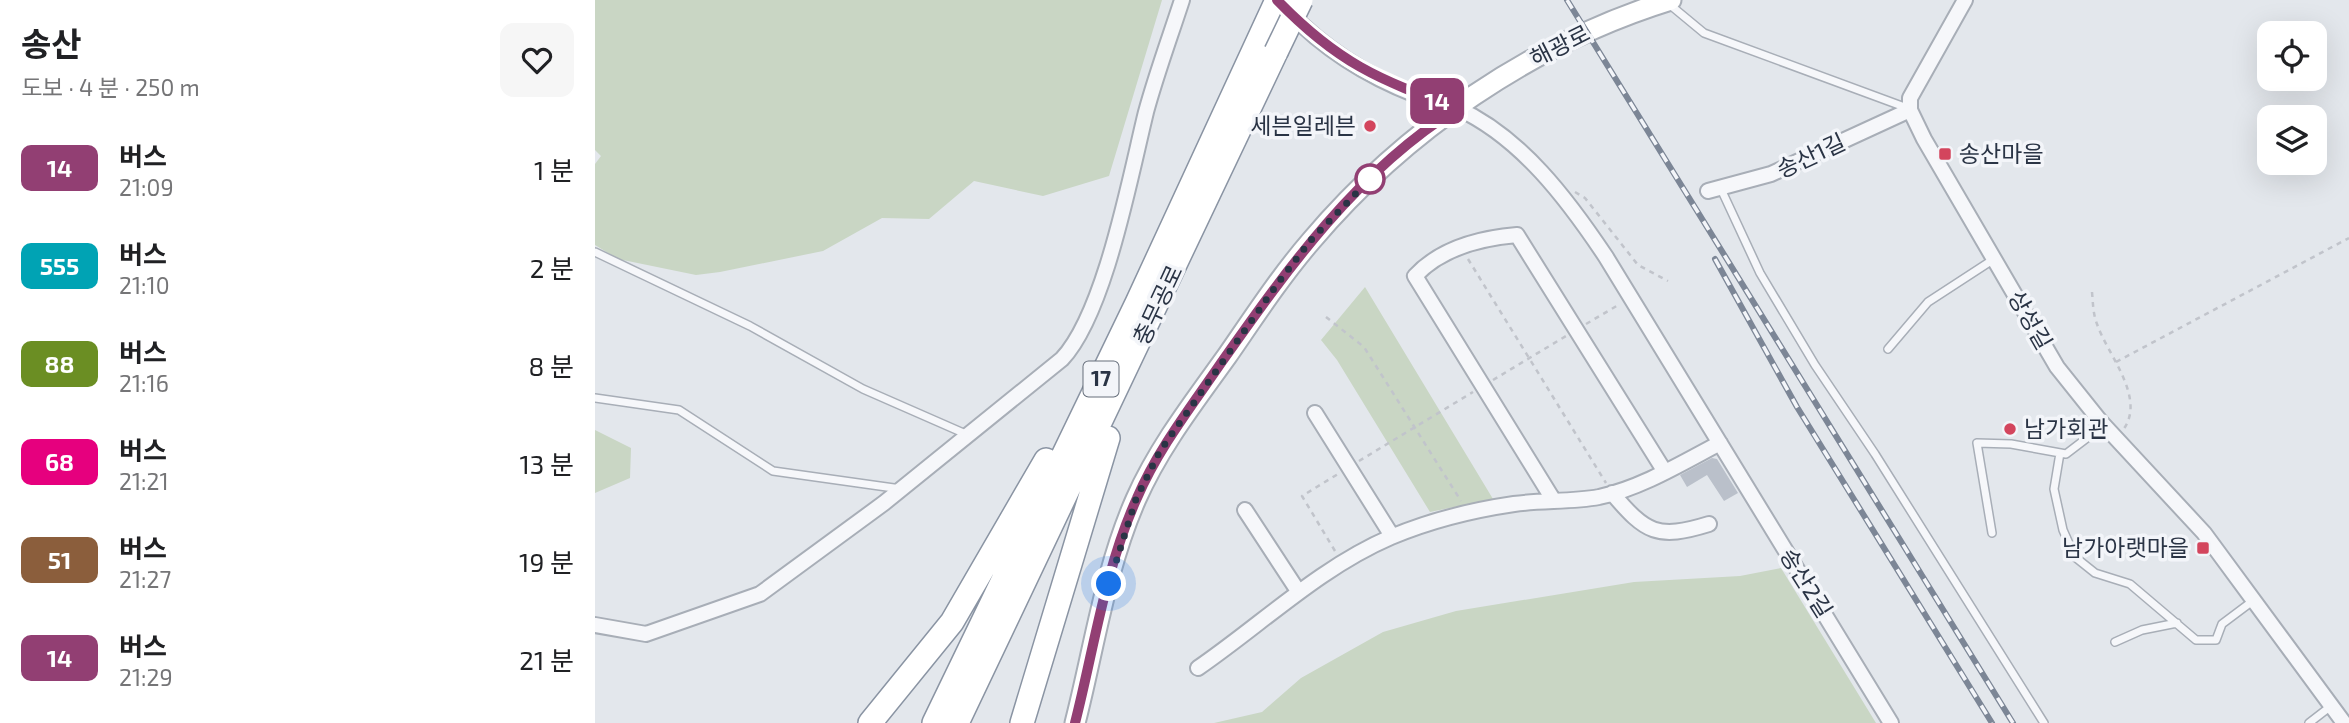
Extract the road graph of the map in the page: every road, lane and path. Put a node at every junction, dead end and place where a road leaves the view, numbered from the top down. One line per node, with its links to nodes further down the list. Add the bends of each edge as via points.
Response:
1 (1182, 0): 29 (street, via 1147,109 1118,228 1080,334 1062,359)
2 (1277, 0): 6 (street, 송산2길, via 1313,37 1348,62 1414,94); 18 (highway, 충무공로 / 17)
3 (1300, 0): 8 (highway, 충무공로 / 17, bridge)
4 (1965, 0): 7 (street, via 1918,80)
5 (1668, 1): 6 (main road, 해광로, via 1605,23 1545,52); 7 (lane, via 1704,33)
6 (1458, 108): 10 (street, 송산2길, via 1513,144); 55 (main road, 해광로, via 1411,141 1311,240 1160,451 1120,542)
7 (1910, 110): 9 (street, 송산1길, via 1771,174); 14 (street, 상성길)
8 (1249, 111): 53 (highway, 충무공로 / 17); 54 (highway, via 1225,183 1113,424)
9 (1715, 190): 57 (lane, via 1815,365)
10 (1557, 192): 15 (path, via 1580,193 1642,270); 17 (street, 송산2길)
11 (2349, 238): 23 (path)
12 (1461, 247): 20 (street, via 1517,235); 22 (path); 24 (street, via 1429,262 1415,276)
13 (595, 252): 29 (lane, via 750,326 863,389)
14 (1994, 259): 21 (lane, via 1928,302); 27 (street, 상성길, via 2057,367)
15 (1668, 281)
16 (2092, 292): 23 (path, via 2097,324)
17 (1630, 297): 20 (path); 31 (street, 송산2길)
18 (1137, 303): 51 (highway, via 951,622); 52 (highway, 충무공로 / 17)
19 (1326, 317): 28 (path, via 1364,348)
20 (1576, 330): 22 (path); 34 (street)
21 (1888, 349)
22 (1528, 359): 24 (path); 36 (path)
23 (2116, 362): 30 (path, via 2131,409)
24 (1482, 386): 28 (path); 37 (street)
25 (595, 398): 35 (lane, via 679,410 773,471)
26 (1315, 413): 33 (street)
27 (2104, 425): 30 (street, 상성길); 32 (lane, via 2076,449)
28 (1416, 426): 33 (path); 39 (path)
29 (968, 436): 35 (street)
30 (2117, 438): 45 (street, 상성길, via 2191,517)
31 (1720, 443): 34 (street); 56 (street, 송산2길)
32 (2060, 453): 41 (lane, via 1977,443); 46 (lane, via 2054,489 2075,557 2095,573 2130,584)
33 (1349, 468): 42 (street); 43 (path, via 1303,496)
34 (1665, 472): 36 (street)
35 (902, 489): 47 (street, via 750,599 646,634)
36 (1612, 493): 37 (street); 40 (street, via 1634,519 1657,533)
37 (1554, 501): 39 (street)
38 (1245, 510): 44 (street)
39 (1468, 513): 42 (street)
40 (1709, 524)
41 (1992, 533)
42 (1392, 536): 43 (street)
43 (1342, 562): 44 (street)
44 (1298, 591): 49 (street)
45 (2255, 600): 46 (lane, via 2223,624 2216,640 2196,640); 50 (street, 상성길)
46 (2177, 623): 48 (lane, via 2142,630)
47 (595, 625)
48 (2115, 642)
49 (1198, 668)
50 (2331, 706): 58 (lane); 59 (street, 상성길)
51 (870, 723)
52 (935, 723)
53 (957, 723)
54 (1022, 723)
55 (1075, 723)
56 (1891, 723)
57 (2044, 723)
58 (2309, 723)
59 (2344, 723)

